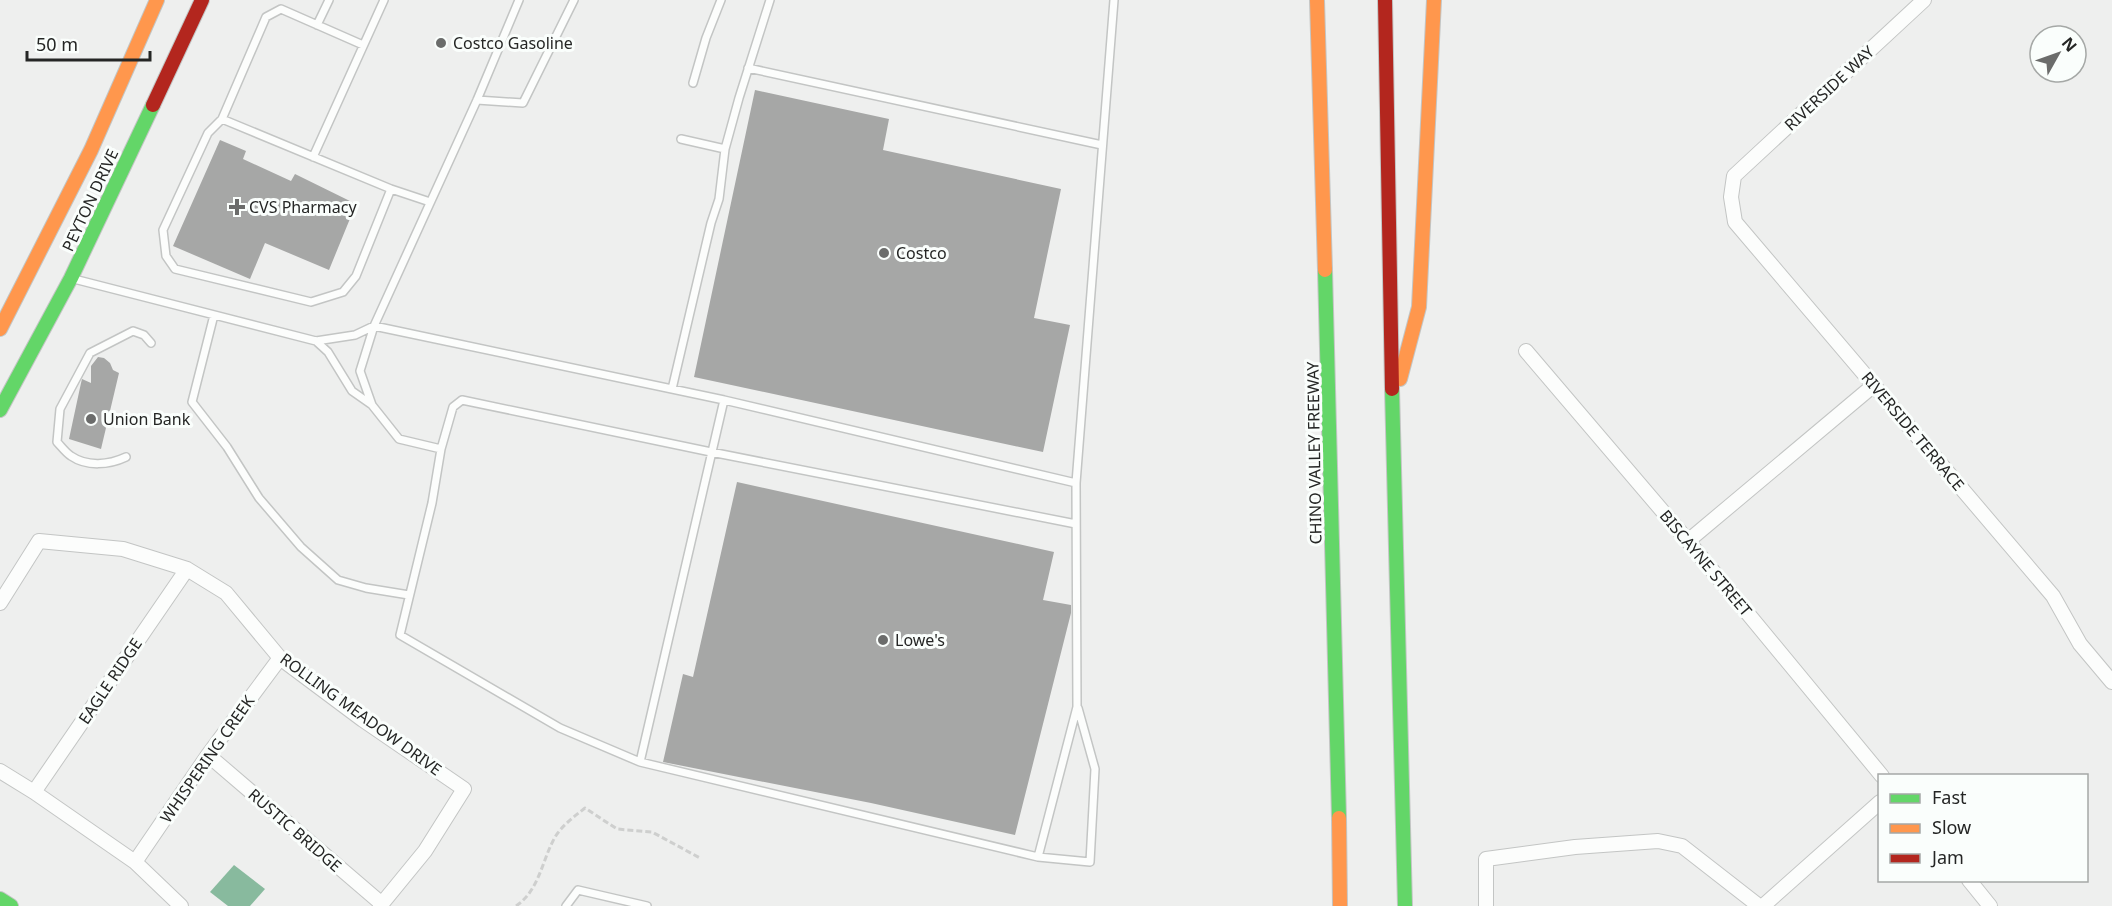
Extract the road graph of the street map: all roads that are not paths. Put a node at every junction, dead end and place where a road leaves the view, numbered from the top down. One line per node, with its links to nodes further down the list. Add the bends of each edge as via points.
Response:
1 (157, 0): 30 (main road, PEYTON DRIVE, via 77,181)
2 (202, 0): 27 (main road, PEYTON DRIVE)
3 (329, 0): 14 (lane)
4 (384, 0): 15 (lane)
5 (519, 0): 18 (lane)
6 (574, 0): 18 (lane, via 523,103)
7 (721, 0): 17 (lane)
8 (770, 0): 16 (lane)
9 (1114, 0): 21 (lane)
10 (1317, 0): 67 (main road, CHINO VALLEY FREEWAY)
11 (1385, 0): 38 (main road)
12 (1434, 0): 38 (main road, via 1419,307)
13 (1924, 0): 24 (street, RIVERSIDE WAY)
14 (317, 25): 15 (lane); 19 (lane, via 280,9 266,17)
15 (363, 45): 23 (lane)
16 (748, 68): 21 (lane); 22 (lane)
17 (693, 83)
18 (477, 100): 26 (lane)
19 (222, 119): 23 (lane); 25 (lane, via 208,133 163,230 166,256 175,269 311,302 344,292 356,276)
20 (681, 139): 22 (lane)
21 (1102, 145): 43 (lane)
22 (725, 149): 35 (lane, via 719,199)
23 (314, 157): 25 (lane)
24 (1734, 176): 34 (street, RIVERSIDE TERRACE, via 1731,197 1736,222)
25 (391, 189): 26 (lane)
26 (430, 202): 29 (lane)
27 (71, 278): 28 (lane); 39 (main road, PEYTON DRIVE)
28 (214, 315): 31 (lane); 47 (lane, via 192,402 260,498 301,547 338,580)
29 (374, 326): 31 (lane); 35 (lane); 37 (lane, via 360,371)
30 (0, 329)
31 (316, 341): 37 (lane, via 328,352 352,391)
32 (151, 343): 42 (lane, via 133,331 90,354 60,409 57,442 71,456 95,464 112,464)
33 (1526, 351): 45 (street, BISCAYNE STREET)
34 (1874, 384): 45 (street); 50 (street, RIVERSIDE TERRACE, via 2053,596 2080,644)
35 (672, 388): 36 (lane)
36 (723, 400): 41 (lane); 43 (lane)
37 (372, 405): 40 (lane, via 399,439)
38 (1392, 408): 68 (main road)
39 (0, 410)
40 (441, 449): 41 (lane, via 453,407 462,400); 47 (lane)
41 (711, 452): 44 (lane); 53 (lane)
42 (126, 458)
43 (1076, 483): 44 (lane)
44 (1076, 524): 51 (lane)
45 (1688, 541): 55 (street, BISCAYNE STREET)
46 (187, 570): 48 (street, ROLLING MEADOW DRIVE, via 123,549 39,541); 49 (street, ROLLING MEADOW DRIVE, via 226,593); 56 (street, EAGLE RIDGE)
47 (409, 595): 53 (lane, via 400,635 560,728)
48 (0, 603)
49 (280, 658): 52 (street, WHISPERING CREEK); 62 (street, ROLLING MEADOW DRIVE, via 464,789 425,851)
50 (2112, 682)
51 (1077, 706): 58 (lane); 58 (lane, via 1095,769 1090,862)
52 (208, 755): 59 (street, WHISPERING CREEK); 62 (street, RUSTIC BRIDGE)
53 (640, 762): 58 (lane)
54 (0, 771): 56 (street)
55 (1880, 774)
56 (34, 792): 59 (street)
57 (1878, 804): 70 (street)
58 (1038, 857)
59 (135, 862): 64 (street)
60 (1971, 882): 71 (street)
61 (0, 899): 63 (main road)
62 (381, 905)
63 (11, 906)
64 (181, 906)
65 (566, 906): 66 (lane, via 578,890)
66 (647, 906)
67 (1340, 906)
68 (1405, 906)
69 (1486, 906): 70 (street, via 1486,859 1658,841 1682,846)
70 (1761, 906)
71 (1989, 906)

